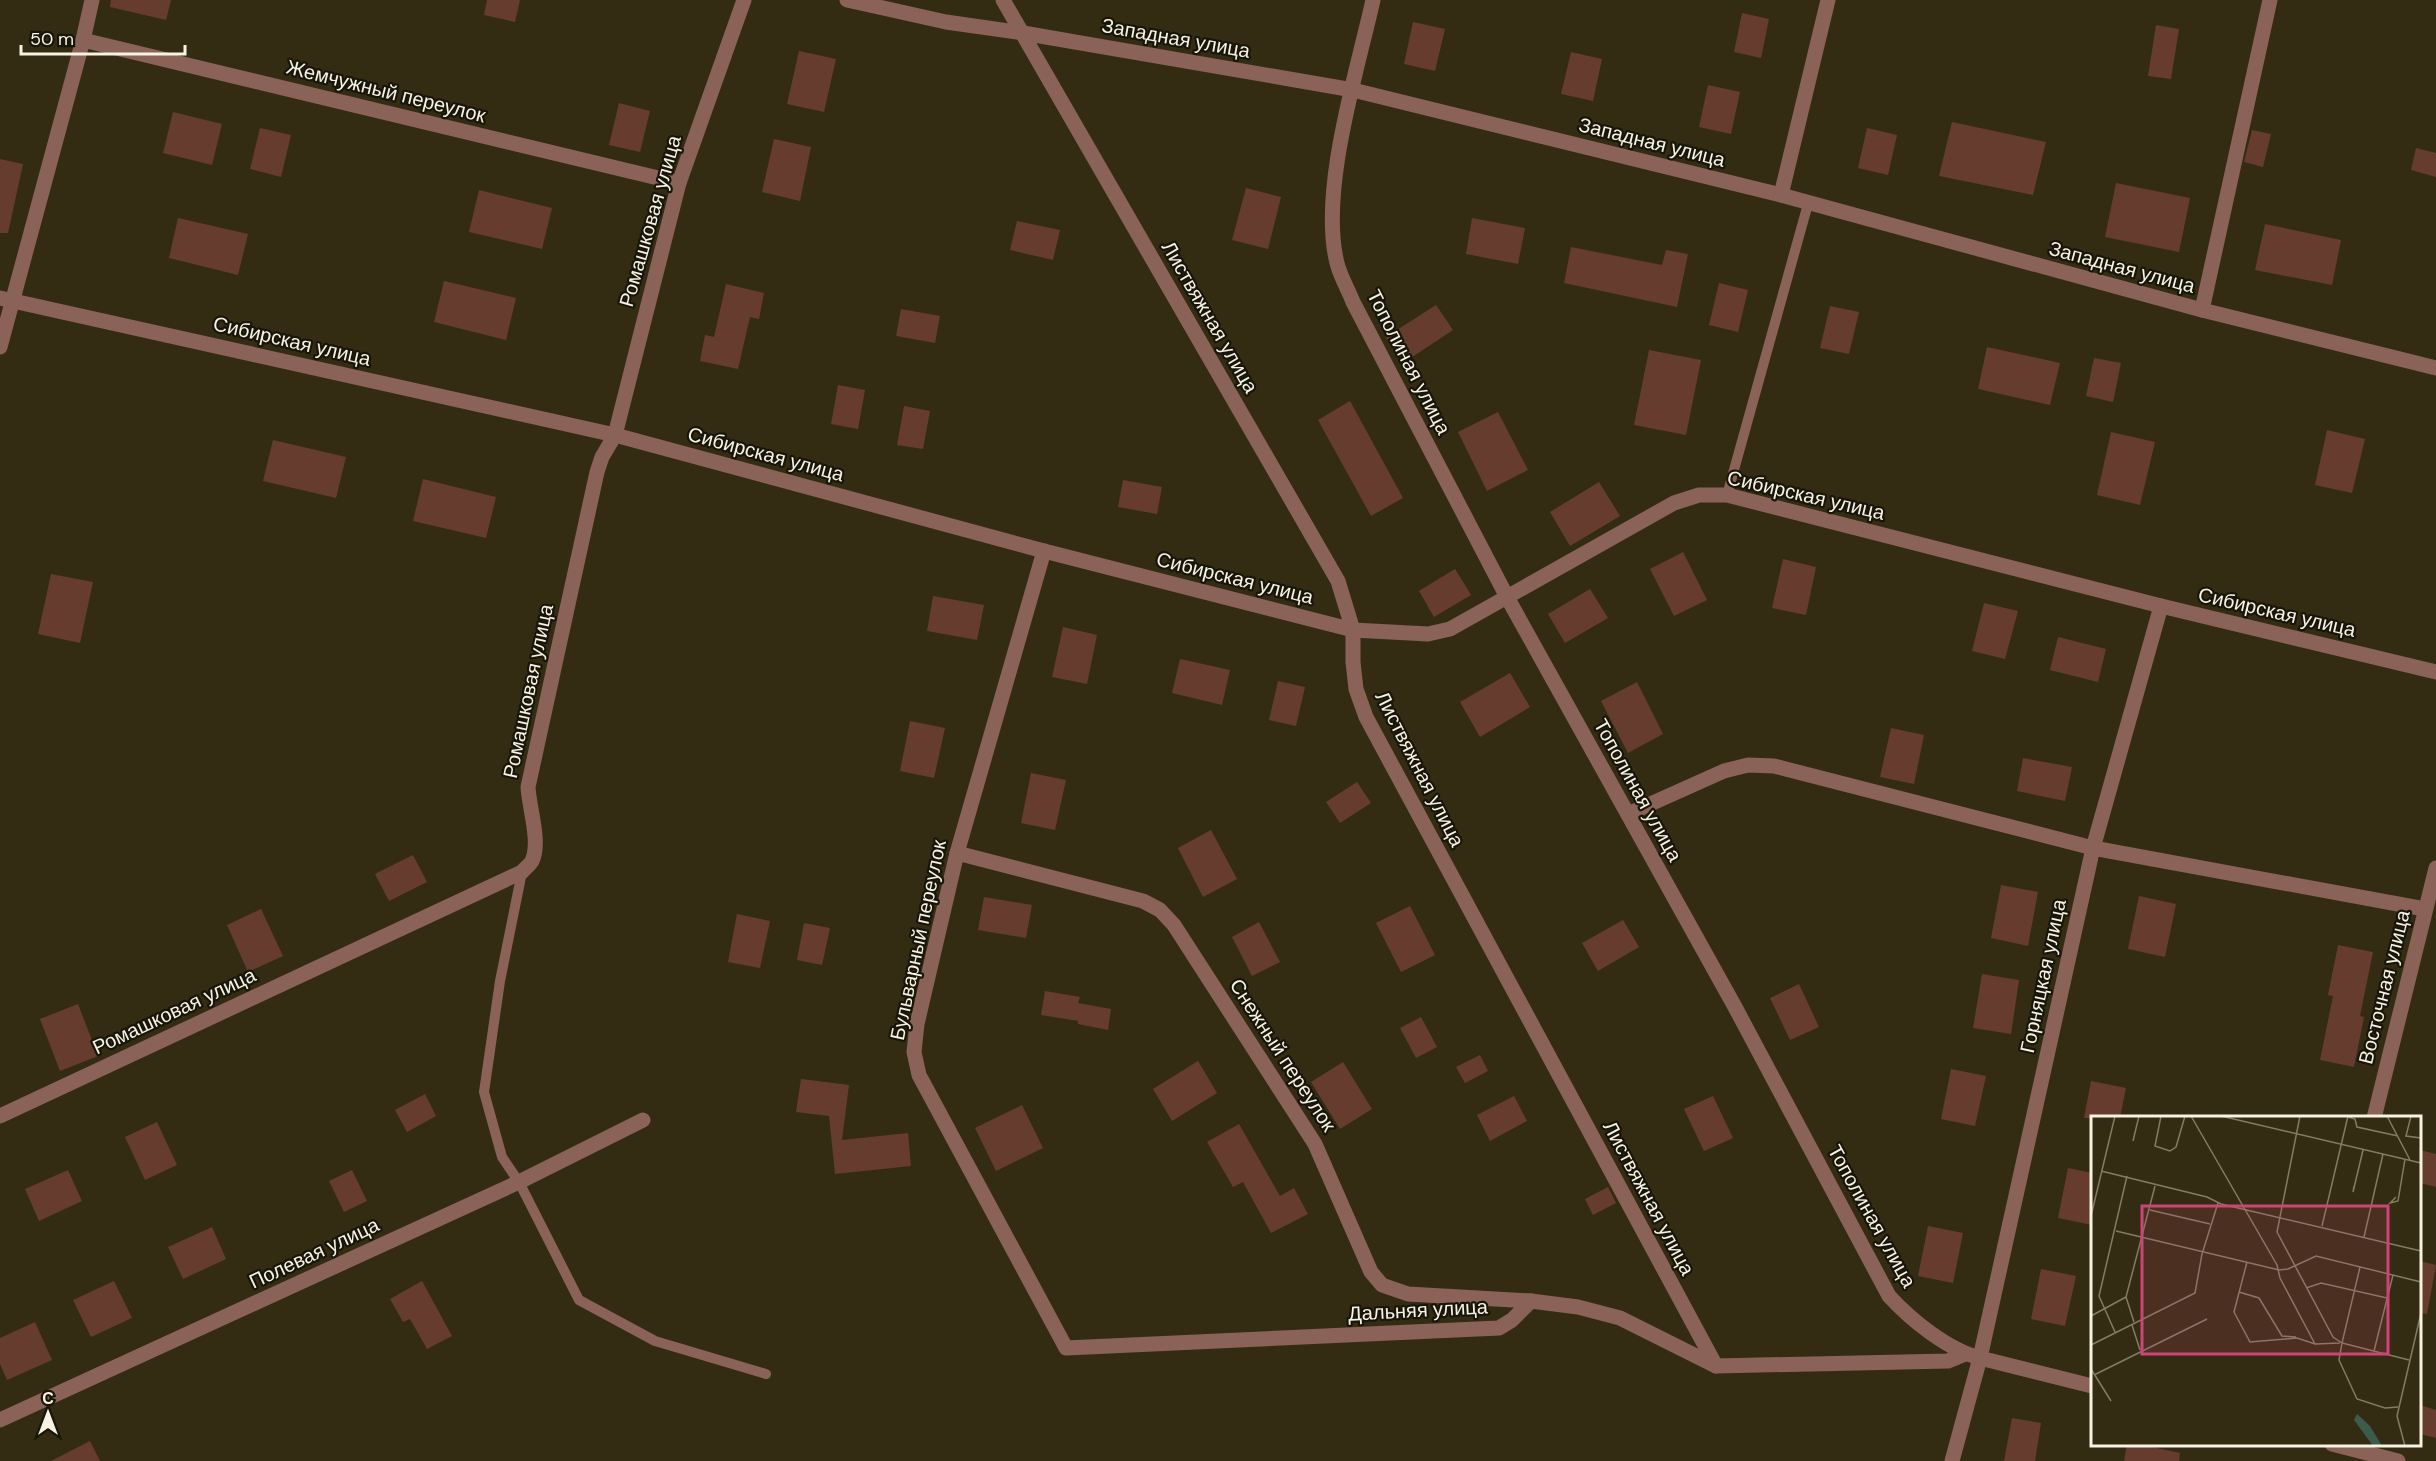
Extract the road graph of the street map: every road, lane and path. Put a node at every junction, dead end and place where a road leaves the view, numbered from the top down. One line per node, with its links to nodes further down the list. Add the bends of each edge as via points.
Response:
1 (92, 0): 9 (street)
2 (744, 0): 11 (street, Ромашковая улица)
3 (848, 0): 8 (street, Западная улица, via 946,22)
4 (1003, 0): 8 (street, Листвяжная улица)
5 (1373, 0): 10 (street, Тополиная улица)
6 (1828, 0): 12 (street)
7 (2270, 0): 15 (street)
8 (1023, 33): 10 (street, Западная улица); 23 (street, Листвяжная улица, via 1338,581)
9 (83, 40): 11 (street, Жемчужный переулок); 14 (street)
10 (1353, 90): 12 (street, Западная улица); 21 (street, Тополиная улица, via 1334,191 1332,222 1337,264)
11 (679, 183): 18 (street, Ромашковая улица)
12 (1781, 195): 13 (street, Западная улица)
13 (1808, 204): 15 (street, Западная улица); 19 (lane)
14 (6, 299): 16 (street); 18 (street, Сибирская улица)
15 (2202, 310): 17 (street, Западная улица)
16 (0, 347)
17 (2436, 368)
18 (615, 435): 20 (street, Сибирская улица); 29 (street, Ромашковая улица, via 597,471 528,787 536,842 532,861)
19 (1727, 495): 21 (street, Сибирская улица, via 1699,495 1674,503); 22 (street, Сибирская улица)
20 (1044, 551): 23 (street, Сибирская улица); 27 (street, Бульварный переулок)
21 (1506, 597): 23 (street, Сибирская улица, via 1450,629 1428,634); 25 (street, Тополиная улица)
22 (2161, 606): 24 (street, Сибирская улица); 26 (street, Горняцкая улица)
23 (1353, 630): 38 (street, Листвяжная улица, via 1356,689 1366,717)
24 (2436, 672)
25 (1628, 814): 26 (street, via 1724,771 1748,765 1774,766); 37 (street, Тополиная улица, via 1889,1296 1906,1315)
26 (2093, 848): 30 (street); 37 (street, Горняцкая улица)
27 (957, 853): 35 (street, Снежный переулок, via 1143,901 1160,910 1174,925 1316,1143 1371,1272 1382,1286 1408,1294); 36 (street, Бульварный переулок, via 917,1024 914,1052 919,1075)
28 (2436, 868): 30 (street, Восточная улица)
29 (522, 872): 31 (street, Ромашковая улица); 34 (lane, via 483,1092 502,1157)
30 (2425, 909): 32 (street, Восточная улица)
31 (0, 1116)
32 (2374, 1116)
33 (643, 1120): 34 (street, Полевая улица)
34 (519, 1182): 39 (lane, via 579,1300 655,1341); 41 (street, Полевая улица)
35 (1531, 1301): 36 (street, Дальняя улица, via 1499,1328); 38 (street, via 1578,1306 1620,1318)
36 (1066, 1348)
37 (1973, 1356): 38 (street, via 1948,1361); 40 (street); 43 (street)
38 (1716, 1366)
39 (766, 1374)
40 (2091, 1386)
41 (0, 1420)
42 (2340, 1446): 44 (street)
43 (1952, 1461)
44 (2398, 1461)

